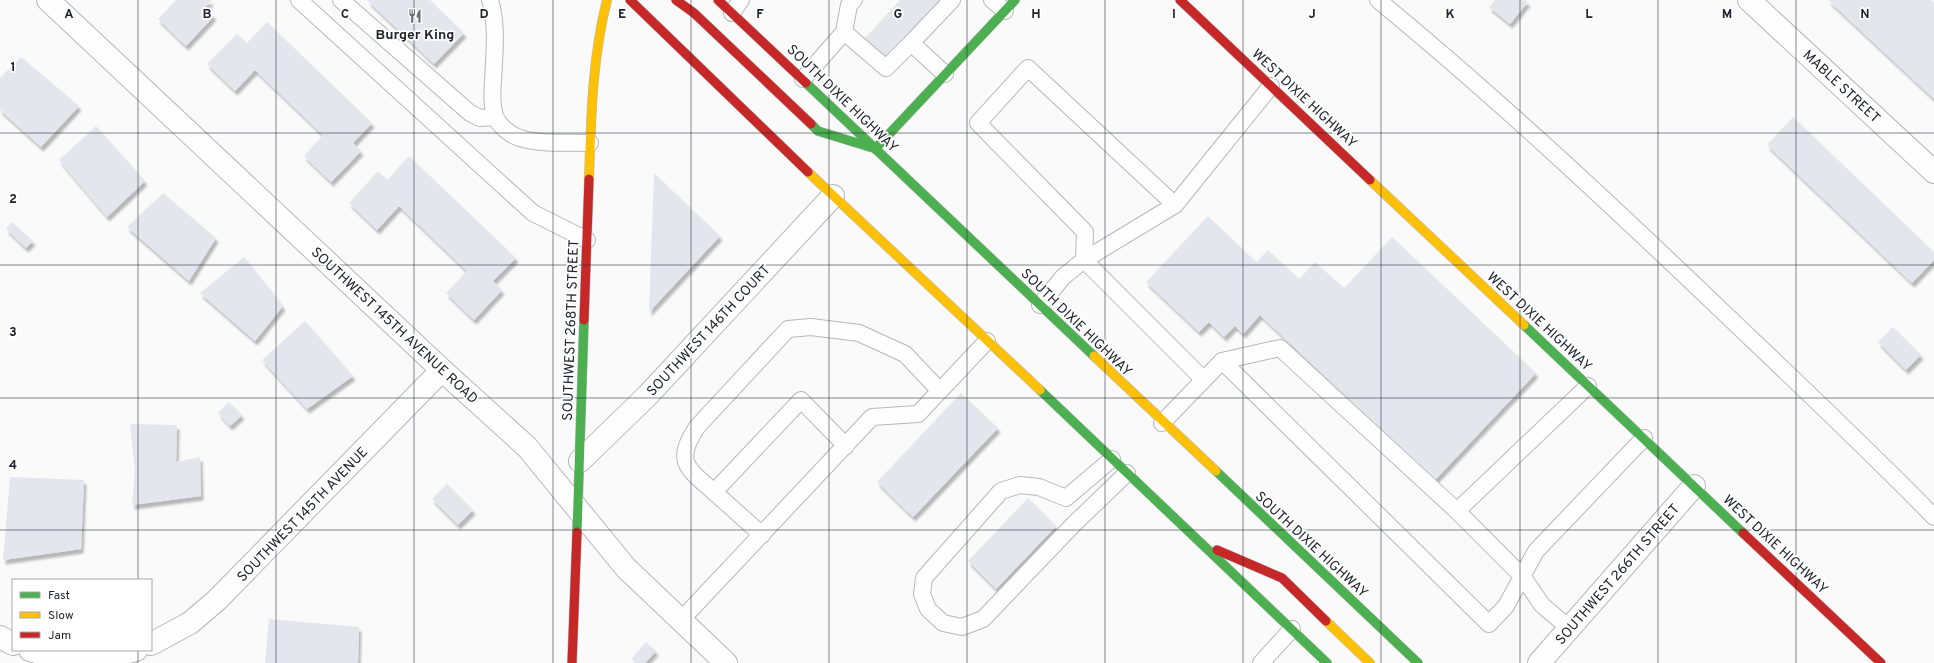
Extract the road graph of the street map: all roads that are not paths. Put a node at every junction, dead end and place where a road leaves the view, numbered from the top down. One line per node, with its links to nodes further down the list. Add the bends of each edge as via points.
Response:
1 (48, 0): 34 (street, SOUTHWEST 145TH AVENUE ROAD)
2 (299, 0): 29 (lane, via 533,213)
3 (341, 0): 23 (lane, via 470,113 480,118)
4 (490, 0): 23 (lane, via 494,11 495,33 492,98)
5 (607, 0): 24 (main road, SOUTHWEST 268TH STREET, via 600,27 592,92)
6 (630, 0): 27 (main road)
7 (676, 0): 25 (main road, via 694,13 818,131)
8 (718, 0): 17 (main road, SOUTH DIXIE HIGHWAY)
9 (741, 0): 17 (lane)
10 (952, 0): 19 (lane)
11 (992, 0): 16 (lane)
12 (1180, 0): 22 (main road, WEST DIXIE HIGHWAY)
13 (1378, 0): 49 (lane, via 1570,166 1835,418)
14 (1749, 0): 26 (street, MABLE STREET)
15 (849, 2): 18 (lane)
16 (1010, 6): 20 (main road)
17 (732, 13): 21 (main road, SOUTH DIXIE HIGHWAY)
18 (844, 32): 19 (lane, via 886,68); 21 (lane)
19 (911, 43): 20 (lane)
20 (945, 74): 25 (main road)
21 (803, 79): 25 (main road, SOUTH DIXIE HIGHWAY)
22 (1271, 86): 28 (lane); 36 (main road, WEST DIXIE HIGHWAY)
23 (495, 117): 24 (lane, via 505,130 520,138)
24 (590, 144): 29 (main road, SOUTHWEST 268TH STREET)
25 (875, 149): 31 (main road, SOUTH DIXIE HIGHWAY)
26 (1934, 172)
27 (833, 196): 32 (main road); 42 (street, SOUTHWEST 146TH COURT, via 648,395)
28 (1175, 205): 30 (lane); 30 (lane, via 1028,68 978,123 1085,232)
29 (587, 240): 42 (main road, SOUTHWEST 268TH STREET)
30 (1084, 260): 31 (lane, via 1063,277); 35 (lane)
31 (1040, 305): 38 (main road, SOUTH DIXIE HIGHWAY)
32 (987, 341): 37 (lane); 41 (main road)
33 (1222, 361): 35 (lane); 48 (lane, via 1280,348); 53 (lane, via 1489,624 1506,606)
34 (442, 370): 47 (street, SOUTHWEST 145TH AVENUE ROAD, via 527,447); 59 (street, SOUTHWEST 145TH AVENUE, via 217,600 190,623)
35 (1203, 379): 38 (lane)
36 (1588, 386): 39 (main road, WEST DIXIE HIGHWAY); 48 (lane)
37 (940, 390): 40 (lane, via 918,414 872,418); 45 (lane, via 905,354 860,333 812,327 788,329 697,427 687,442 685,452 689,470)
38 (1162, 422): 67 (main road, SOUTH DIXIE HIGHWAY)
39 (1644, 438): 44 (main road, WEST DIXIE HIGHWAY); 53 (lane, via 1536,551)
40 (846, 446): 45 (lane, via 801,400); 51 (lane)
41 (1112, 459): 43 (main road); 46 (lane)
42 (580, 461): 47 (main road, SOUTHWEST 268TH STREET)
43 (1126, 473): 50 (lane); 52 (main road)
44 (1694, 486): 55 (street, SOUTHWEST 266TH STREET); 69 (main road, WEST DIXIE HIGHWAY)
45 (714, 492): 51 (lane)
46 (1066, 498): 50 (lane); 50 (lane, via 1039,487 1020,485 1001,491 924,578 922,594 928,609 943,623 962,627 983,619)
47 (577, 508): 54 (street, SOUTHWEST 145TH AVENUE ROAD, via 626,568); 62 (main road, SOUTHWEST 268TH STREET)
48 (1457, 511): 53 (lane)
49 (1934, 517)
50 (1073, 525)
51 (762, 535): 54 (lane)
52 (1203, 544): 56 (main road); 66 (main road, via 1282,578)
53 (1523, 576): 55 (lane, via 1542,605)
54 (681, 620): 63 (street, SOUTHWEST 145TH AVENUE ROAD)
55 (1570, 628): 68 (street, SOUTHWEST 266TH STREET)
56 (1292, 629): 64 (lane); 65 (main road)
57 (0, 637): 58 (street)
58 (12, 643)
59 (152, 643)
60 (34, 651): 61 (street, via 65,658 87,659)
61 (132, 651)
62 (572, 663)
63 (726, 663)
64 (1261, 663)
65 (1327, 663)
66 (1370, 663)
67 (1418, 663)
68 (1539, 663)
69 (1881, 663)

